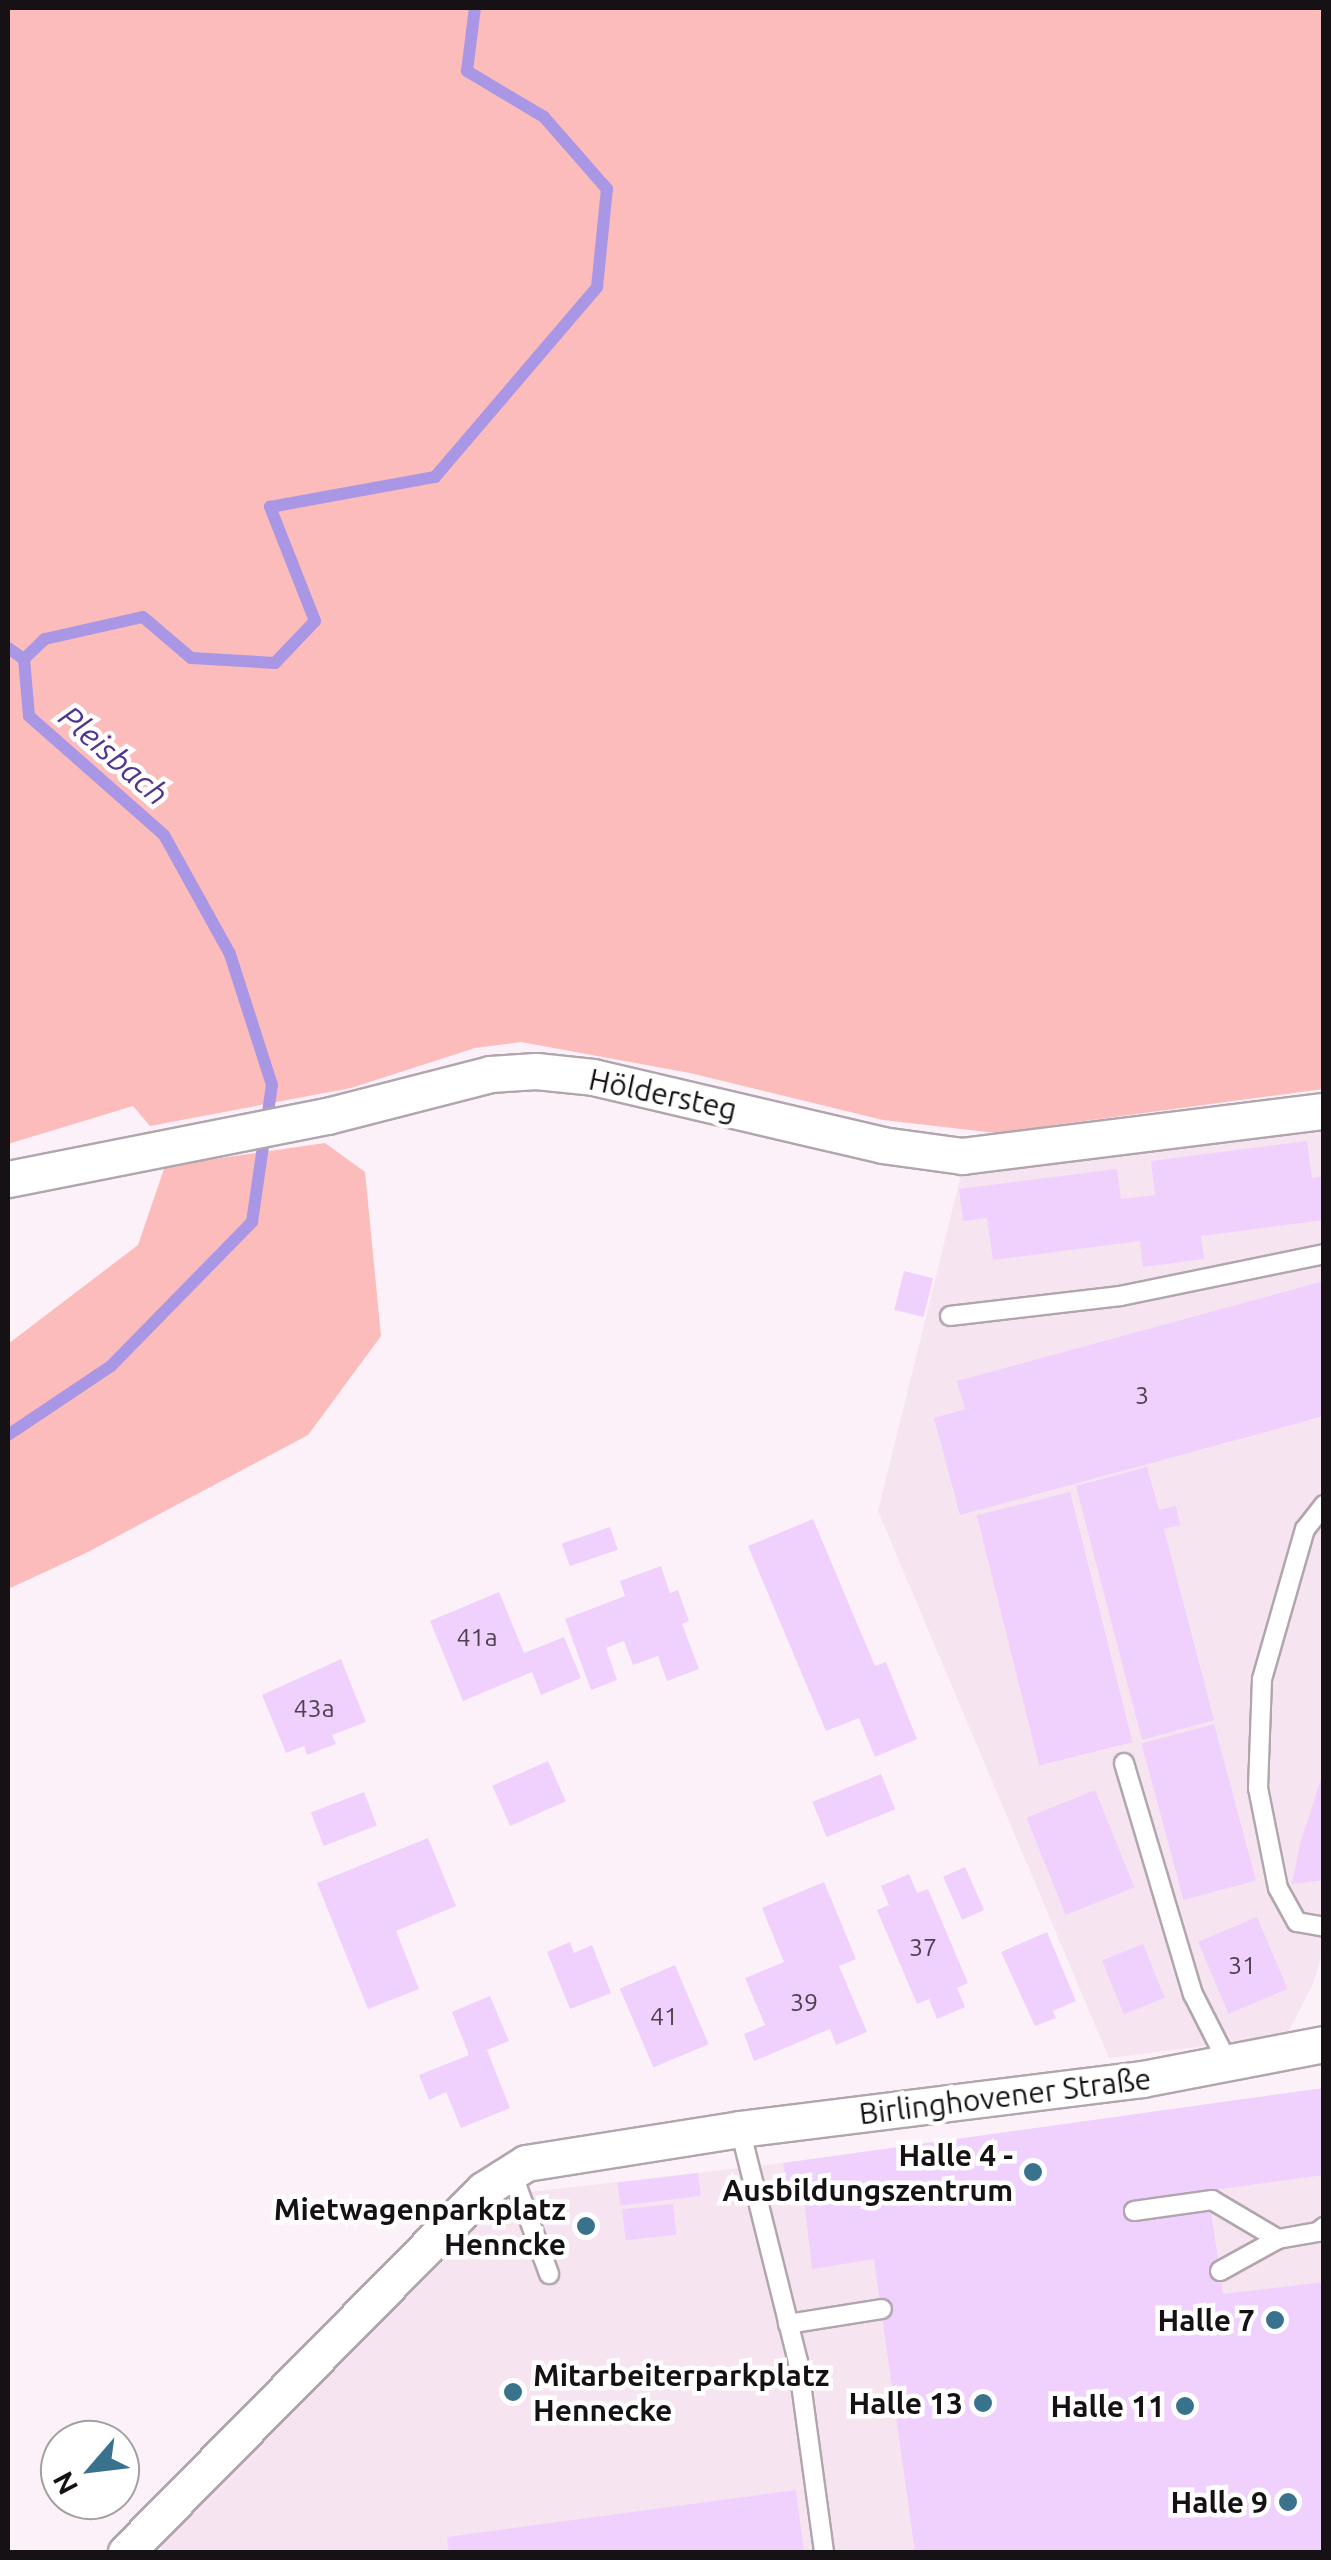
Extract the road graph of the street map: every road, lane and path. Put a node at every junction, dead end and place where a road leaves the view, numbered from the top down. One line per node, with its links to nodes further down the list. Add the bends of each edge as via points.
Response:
1 (1324, 1111): 2 (street, Höldersteg, via 962,1156 882,1144 593,1077 536,1071 490,1074 326,1116)
2 (8, 1179)
3 (1324, 1254): 4 (lane, via 1120,1296)
4 (950, 1316)
5 (1324, 1505): 7 (lane, via 1305,1529 1262,1678 1258,1788 1278,1888 1297,1922)
6 (1124, 1763): 9 (lane, via 1193,1994)
7 (1324, 1927)
8 (1324, 2044): 9 (street, Birlinghovener Straße)
9 (1229, 2065): 10 (street, Birlinghovener Straße)
10 (740, 2129): 11 (street, Birlinghovener Straße, via 558,2154); 18 (lane)
11 (511, 2169): 16 (lane); 21 (street, Birlinghovener Straße, via 446,2226)
12 (1134, 2212): 14 (lane, via 1212,2200)
13 (1324, 2227): 14 (lane)
14 (1278, 2239): 15 (lane)
15 (1220, 2272)
16 (548, 2274)
17 (882, 2310): 18 (lane)
18 (788, 2324): 20 (lane)
19 (804, 2548): 20 (lane)
20 (824, 2548)
21 (126, 2552)

